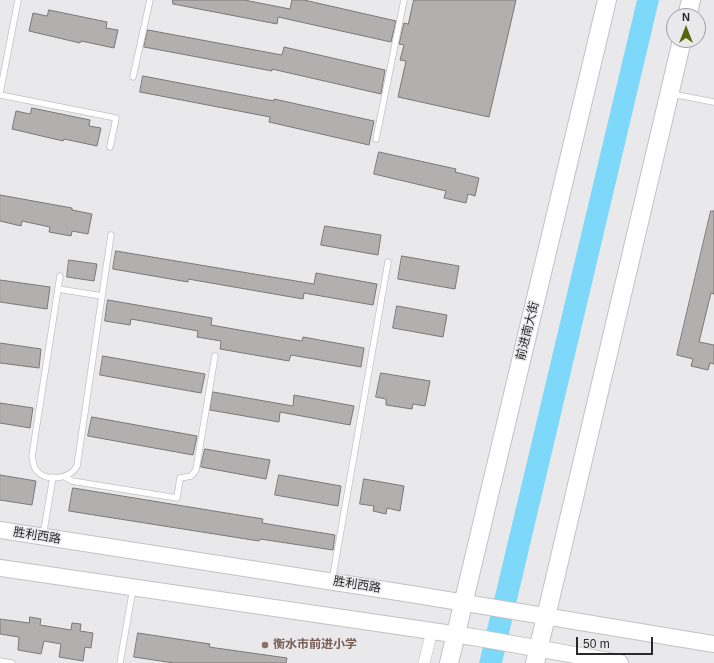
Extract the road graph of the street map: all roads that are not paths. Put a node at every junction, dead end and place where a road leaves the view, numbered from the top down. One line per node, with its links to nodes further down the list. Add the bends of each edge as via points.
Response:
1 (18, 0): 7 (lane)
2 (150, 0): 6 (lane)
3 (404, 0): 10 (lane)
4 (607, 0): 25 (main road, 前进南大街)
5 (680, 48): 8 (main road)
6 (133, 77)
7 (0, 94): 11 (lane, via 116,118)
8 (670, 94): 9 (lane); 26 (main road)
9 (714, 102)
10 (376, 139)
11 (110, 147)
12 (111, 235): 16 (lane)
13 (388, 262): 23 (lane)
14 (60, 276): 15 (lane)
15 (58, 289): 16 (lane); 18 (lane, via 32,456 33,466 37,472)
16 (102, 296): 19 (lane, via 77,466 74,472)
17 (215, 356): 19 (lane, via 196,470 191,476 180,478 177,498 72,481)
18 (53, 477): 19 (lane); 21 (lane)
19 (65, 477)
20 (0, 530): 21 (main road, 胜利西路)
21 (43, 537): 23 (main road, 胜利西路)
22 (0, 568): 24 (main road)
23 (332, 582): 25 (main road, 胜利西路)
24 (133, 587): 27 (main road); 34 (lane)
25 (471, 603): 26 (main road, 胜利西路); 28 (main road, 前进南大街)
26 (546, 615): 29 (main road, 胜利西路); 30 (main road)
27 (432, 631): 28 (main road); 35 (street)
28 (465, 636): 30 (main road, via 514,644); 36 (main road, 前进南大街)
29 (714, 644)
30 (536, 656): 31 (main road)
31 (558, 658): 37 (main road)
32 (0, 661): 33 (lane)
33 (12, 663)
34 (120, 663)
35 (424, 663)
36 (449, 663)
37 (620, 663)

